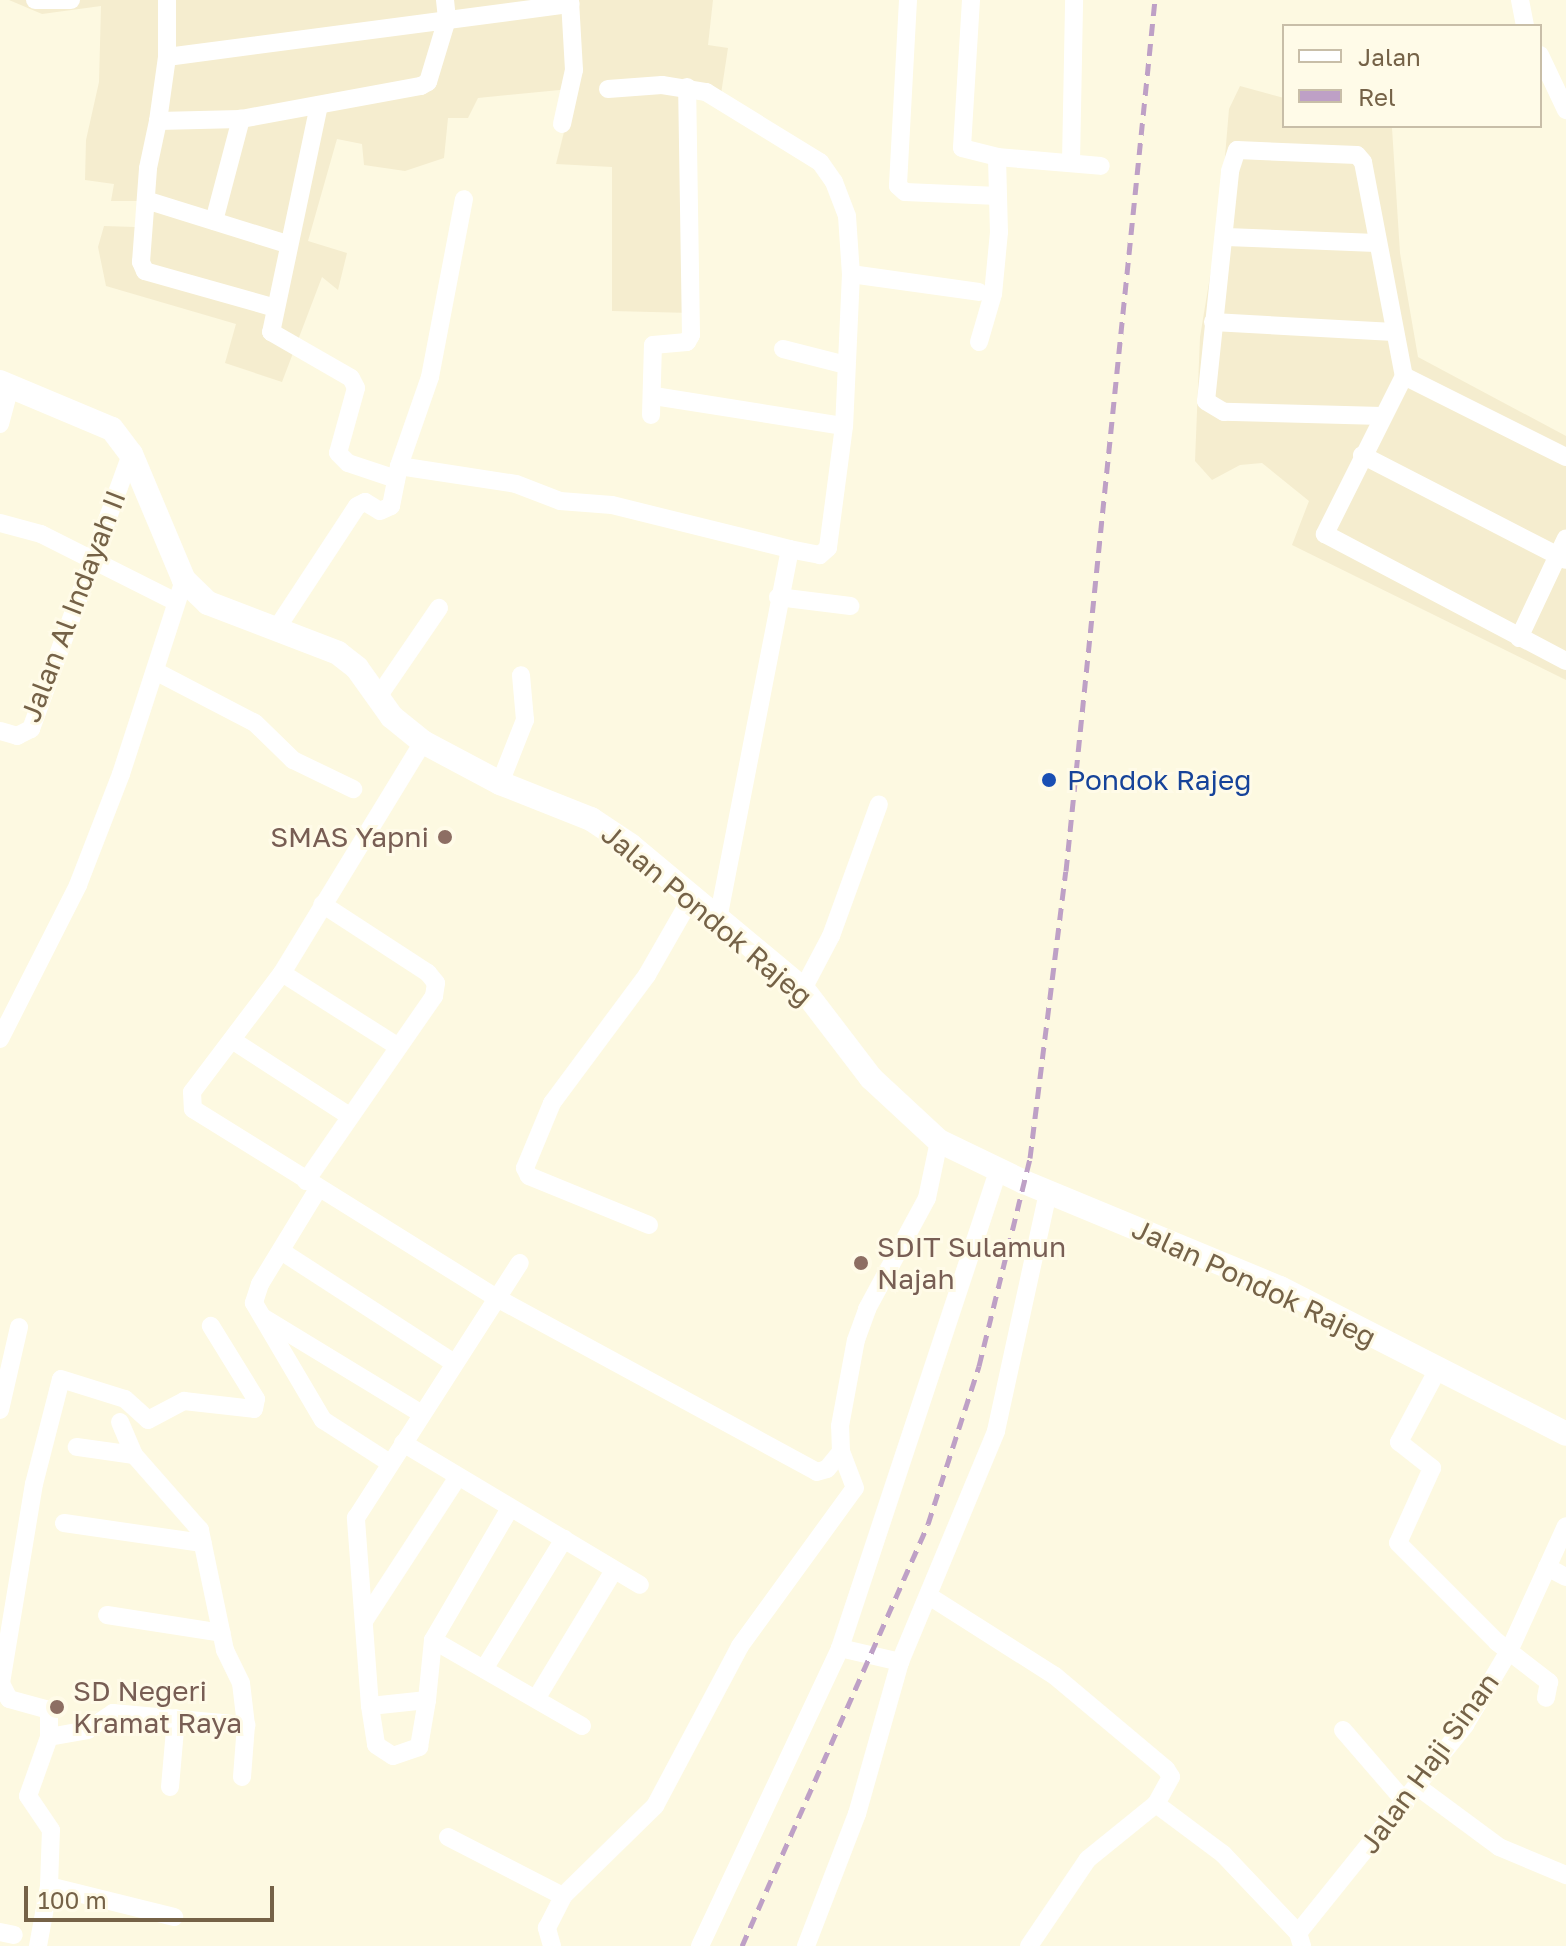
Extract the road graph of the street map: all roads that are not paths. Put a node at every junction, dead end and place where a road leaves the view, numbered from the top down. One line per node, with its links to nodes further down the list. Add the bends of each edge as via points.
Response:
1 (35, 0): 2 (street)
2 (71, 0)
3 (167, 0): 11 (street)
4 (908, 0): 23 (street, via 898,186 905,192)
5 (971, 0): 20 (street, via 962,148)
6 (1074, 0): 21 (street)
7 (1520, 0): 10 (street)
8 (570, 2): 9 (street); 19 (street, via 574,70)
9 (446, 9): 11 (street); 15 (street, via 428,82)
10 (1525, 24)
11 (167, 57): 18 (street)
12 (1542, 59): 16 (street)
13 (687, 87): 14 (street); 30 (street, via 781,134 820,162 847,216); 40 (street, via 691,335 687,342 653,345)
14 (608, 89)
15 (319, 105): 17 (street); 29 (street)
16 (1566, 109)
17 (241, 119): 18 (street); 26 (street)
18 (158, 121): 25 (street, via 148,168)
19 (562, 124)
20 (997, 157): 21 (street); 23 (street)
21 (1071, 162): 22 (street)
22 (1101, 166)
23 (998, 196): 35 (street, via 1000,252)
24 (464, 199): 48 (street, via 430,377)
25 (149, 201): 26 (street); 32 (street, via 141,262 145,271)
26 (214, 221): 29 (street)
27 (1226, 237): 28 (street); 28 (street, via 1231,165 1243,147 1357,155 1363,162); 33 (street)
28 (1376, 243): 34 (street)
29 (287, 244): 32 (street)
30 (851, 274): 31 (street); 37 (street)
31 (979, 292)
32 (272, 307): 48 (street, via 273,336 354,382 338,453 342,460)
33 (1213, 322): 34 (street); 42 (street, via 1205,395 1216,410)
34 (1394, 332): 38 (street)
35 (979, 342)
36 (783, 349): 37 (street)
37 (846, 365): 44 (street)
38 (1404, 376): 42 (street); 47 (street)
39 (5, 384): 43 (street); 45 (main road, Jalan Pondok Rajeg, via 97,420 112,429)
40 (654, 396): 41 (street); 44 (street)
41 (651, 415)
42 (1382, 416): 46 (street)
43 (0, 424)
44 (844, 426): 51 (street, via 828,548 820,555)
45 (131, 454): 53 (street, Jalan Al Indayah II); 54 (main road, Jalan Pondok Rajeg)
46 (1362, 455): 52 (street); 59 (street, via 1325,534)
47 (1566, 457)
48 (397, 473): 51 (street, via 516,484 560,501 612,505); 58 (street, via 386,509 365,502 357,506)
49 (0, 524): 53 (street, via 41,534)
50 (1566, 538): 52 (street)
51 (790, 549): 55 (street)
52 (1562, 558): 59 (street)
53 (95, 560): 54 (street); 64 (street, Jalan Al Indayah II, via 31,729 17,736)
54 (179, 591): 58 (main road, Jalan Pondok Rajeg); 61 (street)
55 (778, 597): 56 (street); 71 (street)
56 (850, 606)
57 (439, 608): 63 (street)
58 (275, 631): 63 (main road, Jalan Pondok Rajeg, via 338,653)
59 (1519, 638): 60 (street)
60 (1566, 661)
61 (157, 672): 67 (street, via 255,723 293,760); 74 (street, via 78,885)
62 (521, 675): 66 (street, via 525,720)
63 (378, 697): 65 (main road, Jalan Pondok Rajeg, via 392,717)
64 (0, 731)
65 (423, 742): 66 (main road, Jalan Pondok Rajeg); 70 (street)
66 (500, 783): 69 (main road, Jalan Pondok Rajeg, via 591,819)
67 (353, 789)
68 (879, 804): 73 (street, via 831,936)
69 (690, 900): 71 (main road, Jalan Pondok Rajeg); 82 (street, via 647,975 552,1103 525,1168 529,1176)
70 (322, 904): 72 (street); 76 (street, via 436,983 434,996)
71 (718, 921): 73 (main road, Jalan Pondok Rajeg)
72 (282, 973): 75 (street); 76 (street)
73 (803, 989): 78 (main road, Jalan Pondok Rajeg, via 871,1078)
74 (0, 1039)
75 (232, 1040): 77 (street); 80 (street, via 192,1092 193,1109)
76 (397, 1046): 77 (street)
77 (348, 1115): 80 (street)
78 (939, 1141): 79 (main road, Jalan Pondok Rajeg); 97 (street, via 927,1198 867,1309 856,1340 840,1426)
79 (998, 1171): 81 (main road, Jalan Pondok Rajeg); 115 (street)
80 (312, 1185): 83 (street); 85 (street)
81 (1048, 1192): 90 (main road, Jalan Pondok Rajeg, via 1280,1288); 110 (street, via 996,1431)
82 (649, 1225)
83 (281, 1251): 86 (street, via 260,1284 254,1303); 89 (street)
84 (520, 1263): 85 (street)
85 (495, 1297): 89 (street); 97 (street, via 817,1472 827,1469)
86 (259, 1315): 92 (street); 99 (street, via 323,1420)
87 (211, 1326): 127 (street, via 256,1399 254,1409 184,1401 148,1420 125,1399 61,1379 34,1484 1,1683 9,1699 49,1710)
88 (19, 1327): 91 (street)
89 (454, 1363): 92 (street)
90 (1438, 1369): 94 (main road, Jalan Pondok Rajeg); 116 (street, via 1399,1442 1432,1468 1398,1543)
91 (0, 1410)
92 (422, 1414): 95 (street)
93 (120, 1422): 98 (street)
94 (1566, 1434)
95 (403, 1443): 99 (street); 100 (street)
96 (77, 1447): 98 (street)
97 (841, 1452): 136 (street, via 855,1488 740,1646 655,1806)
98 (134, 1455): 105 (street, via 200,1530)
99 (390, 1463): 112 (street, via 356,1518)
100 (458, 1477): 101 (street); 112 (street)
101 (510, 1508): 104 (street); 114 (street)
102 (64, 1523): 105 (street)
103 (1566, 1526): 106 (street, Jalan Haji Sinan)
104 (564, 1539): 107 (street); 118 (street)
105 (203, 1543): 113 (street)
106 (1547, 1567): 108 (street); 116 (street, Jalan Haji Sinan)
107 (614, 1570): 109 (street); 120 (street)
108 (1566, 1577)
109 (640, 1585)
110 (929, 1596): 117 (street); 132 (street, via 1055,1676 1166,1769 1171,1777)
111 (107, 1615): 113 (street)
112 (364, 1621): 122 (street)
113 (222, 1633): 124 (street, via 241,1683)
114 (433, 1640): 118 (street); 121 (street)
115 (840, 1648): 117 (street); 141 (street)
116 (1509, 1651): 119 (street, via 1549,1682); 130 (street, Jalan Haji Sinan, via 1465,1725)
117 (900, 1662): 142 (street, via 857,1814)
118 (484, 1669): 120 (street)
119 (1546, 1698)
120 (536, 1699): 125 (street)
121 (427, 1700): 122 (street); 122 (street, via 419,1747 393,1756 376,1745)
122 (370, 1706)
123 (176, 1718): 124 (street); 127 (street, via 113,1713 95,1727); 129 (street)
124 (246, 1725): 128 (street)
125 (582, 1726)
126 (1343, 1730): 131 (street)
127 (49, 1737): 135 (street, via 28,1796 51,1830)
128 (242, 1777)
129 (170, 1787)
130 (1418, 1787): 131 (street, Jalan Haji Sinan); 134 (street, via 1499,1847)
131 (1406, 1803): 138 (street, Jalan Haji Sinan)
132 (1156, 1804): 138 (street, via 1223,1854); 143 (street, via 1088,1859)
133 (448, 1837): 136 (street)
134 (1566, 1875)
135 (49, 1886): 137 (street); 139 (street)
136 (563, 1896): 140 (street, via 547,1928)
137 (174, 1917)
138 (1300, 1939)
139 (38, 1946)
140 (552, 1946)
141 (700, 1946)
142 (806, 1946)
143 (1029, 1946)

